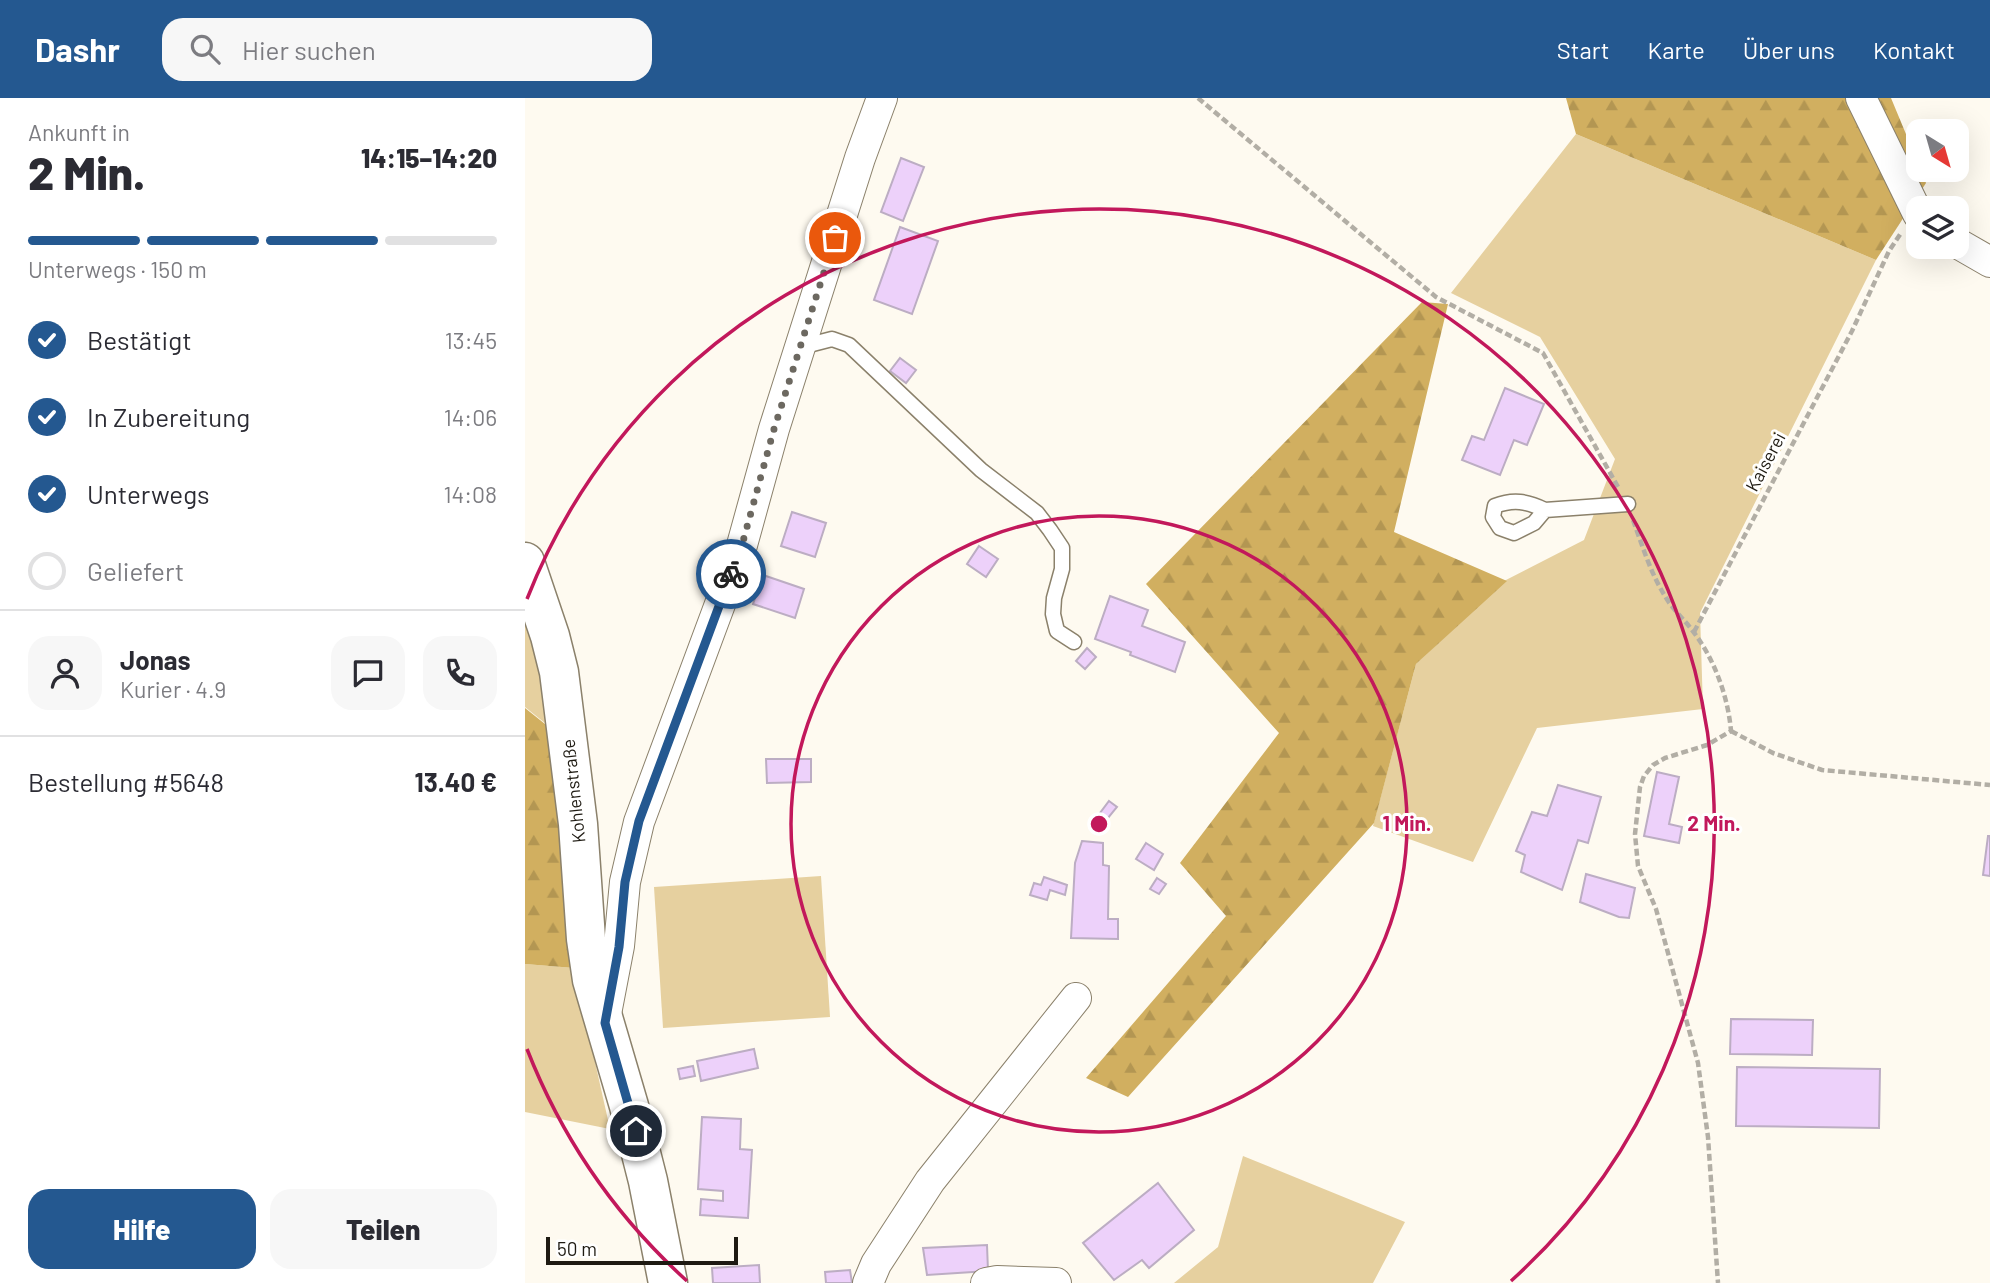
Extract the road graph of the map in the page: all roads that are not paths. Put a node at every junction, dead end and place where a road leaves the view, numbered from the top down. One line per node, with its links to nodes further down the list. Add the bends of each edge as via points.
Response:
1 (882, 98): 6 (street, Kohlenstraße)
2 (1861, 98): 3 (street)
3 (1908, 196)
4 (1969, 250): 5 (street)
5 (1990, 262)
6 (800, 348): 10 (lane, via 832,339 849,345 981,470 1037,513 1062,548 1053,614 1057,631); 12 (street, Kohlenstraße, via 742,545 639,821 625,882)
7 (1628, 504): 8 (lane)
8 (1545, 510)
9 (525, 562): 12 (street, Kohlenstraße, via 559,672 578,824 586,939)
10 (1074, 642)
11 (1076, 998): 14 (street, via 930,1181)
12 (605, 1023): 13 (street, Kohlenstraße, via 648,1181)
13 (668, 1283)
14 (868, 1283)
15 (986, 1283): 16 (street)
16 (1056, 1283)

